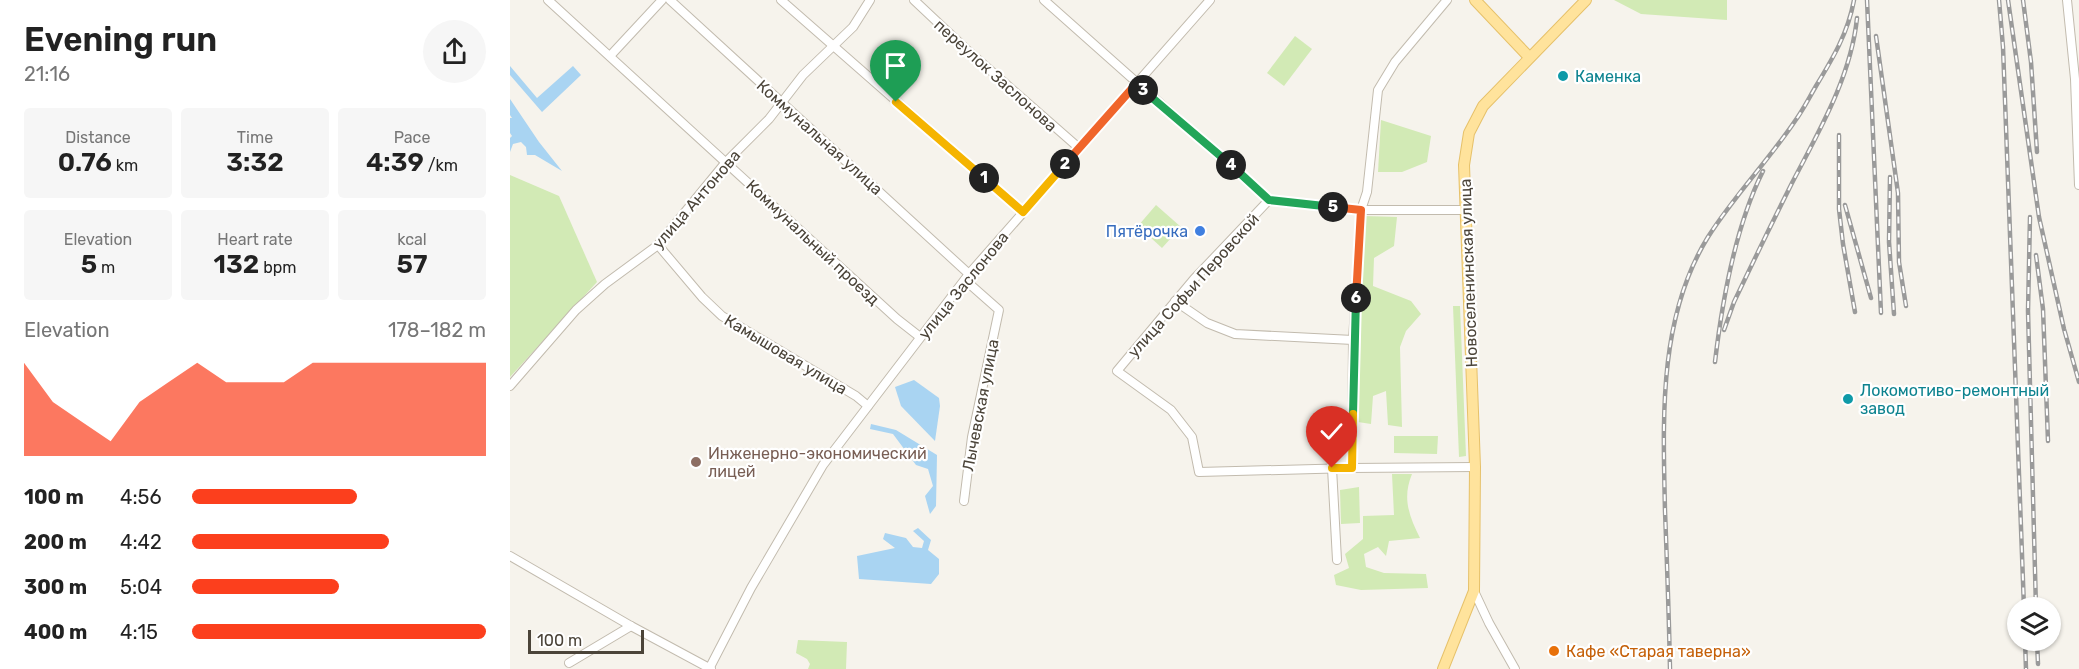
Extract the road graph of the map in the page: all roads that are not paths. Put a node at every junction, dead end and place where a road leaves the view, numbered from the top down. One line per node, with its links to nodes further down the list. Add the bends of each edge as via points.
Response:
1 (548, 0): 14 (street, Коммунальный проезд)
2 (662, 0): 14 (street)
3 (670, 0): 17 (street, Коммунальная улица)
4 (780, 0): 13 (street)
5 (870, 0): 13 (street, улица Антонова, via 853,27)
6 (914, 0): 18 (street, переулок Заслонова)
7 (1044, 0): 16 (street)
8 (1210, 0): 16 (street, улица Заслонова)
9 (1447, 0): 22 (street, via 1395,62 1378,90 1367,192)
10 (1475, 0): 15 (main road)
11 (1586, 0): 15 (main road, Новоселенинская улица)
12 (2067, 0): 20 (street)
13 (833, 47): 17 (street, улица Антонова); 24 (street)
14 (610, 56): 19 (street, Коммунальный проезд)
15 (1529, 57): 23 (main road, Новоселенинская улица, via 1483,105 1469,133 1464,165)
16 (1136, 84): 18 (street, улица Заслонова); 21 (street)
17 (782, 102): 19 (street, улица Антонова); 26 (street, Коммунальная улица)
18 (1079, 148): 24 (street, улица Заслонова)
19 (726, 162): 25 (street, улица Антонова); 29 (street, Коммунальный проезд)
20 (2079, 184)
21 (1269, 200): 22 (street); 27 (street, улица Софьи Перовской)
22 (1361, 210): 23 (street); 30 (street)
23 (1466, 210): 33 (main road, Новоселенинская улица)
24 (1023, 212): 26 (street, улица Заслонова)
25 (658, 245): 31 (street, улица Антонова, via 576,310); 32 (street, Камышовая улица, via 722,316)
26 (967, 276): 28 (street, Коммунальная улица); 29 (street, улица Заслонова)
27 (1175, 301): 30 (street, via 1207,323 1235,334); 34 (street, улица Софьи Перовской, via 1117,371 1171,410 1192,437 1199,472)
28 (999, 310): 36 (street, Лычевская улица, via 972,437)
29 (920, 337): 32 (street, улица Заслонова)
30 (1353, 340): 35 (street)
31 (510, 386)
32 (868, 406): 42 (street, улица Заслонова, via 823,465 731,624)
33 (1475, 467): 35 (street); 39 (main road, Новоселенинская улица)
34 (1332, 468): 35 (street); 38 (street)
35 (1352, 468)
36 (964, 501)
37 (510, 556): 40 (street)
38 (1337, 560)
39 (1474, 591): 43 (main road); 44 (street)
40 (631, 626): 41 (street); 42 (street)
41 (568, 663)
42 (710, 669)
43 (1443, 669)
44 (1515, 669)

